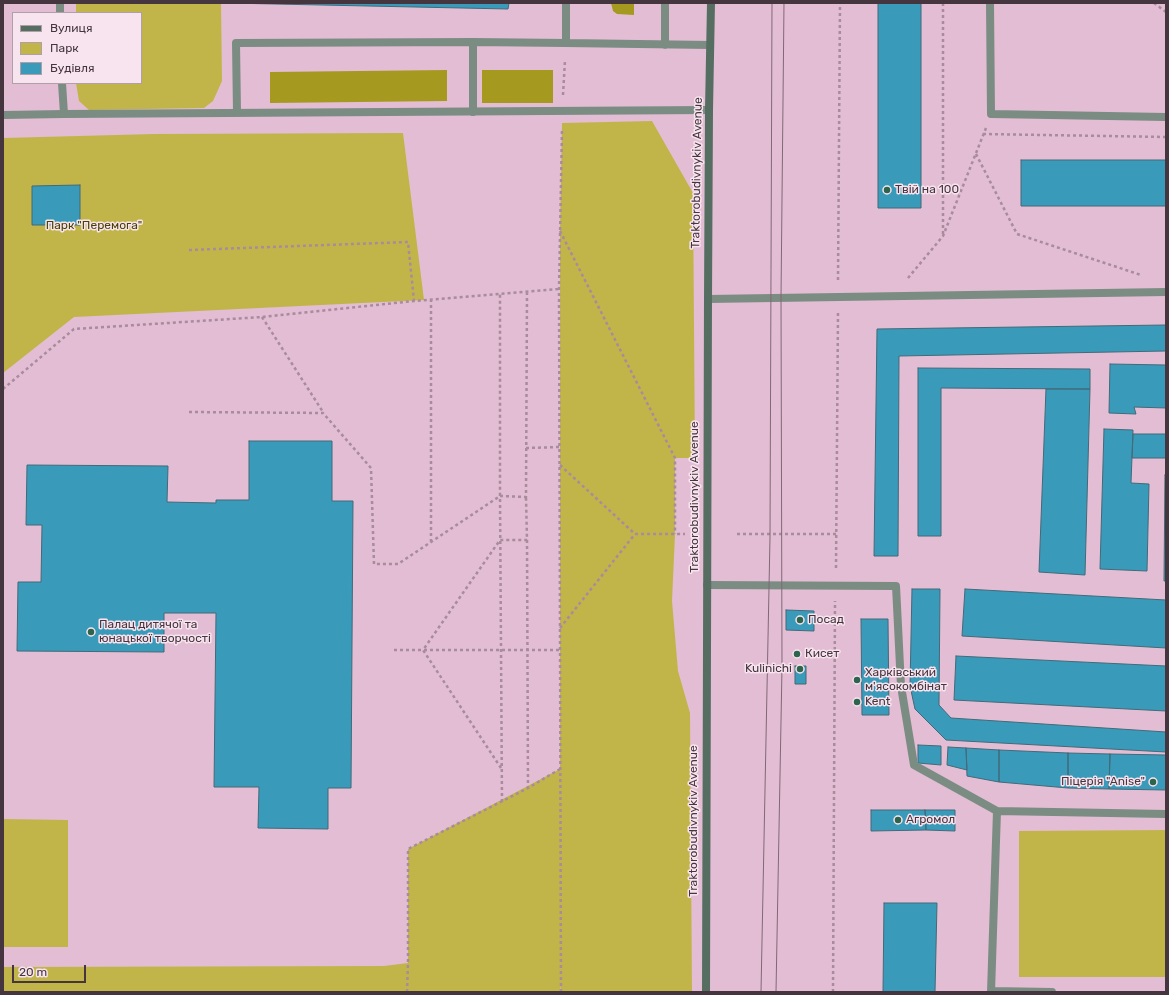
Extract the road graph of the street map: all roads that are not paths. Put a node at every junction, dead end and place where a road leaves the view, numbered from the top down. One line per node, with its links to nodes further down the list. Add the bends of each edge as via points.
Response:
1 (566, 3): 6 (street)
2 (665, 3): 7 (street)
3 (711, 3): 8 (main road, Traktorobudivnykiv Avenue)
4 (990, 3): 15 (street, via 991,114)
5 (473, 42): 6 (street); 11 (street, via 236,43); 12 (street)
6 (566, 43): 7 (street)
7 (665, 44): 8 (street)
8 (710, 45): 10 (main road, Traktorobudivnykiv Avenue)
9 (62, 84): 13 (street)
10 (709, 110): 12 (street); 17 (main road, Traktorobudivnykiv Avenue)
11 (237, 112): 12 (street); 13 (street)
12 (473, 112)
13 (64, 114): 14 (street)
14 (3, 116)
15 (1166, 117)
16 (1166, 292): 17 (street)
17 (708, 299): 18 (main road, Traktorobudivnykiv Avenue)
18 (707, 585): 19 (street, via 896,586 901,686 914,765); 21 (main road, Traktorobudivnykiv Avenue)
19 (997, 811): 20 (street); 22 (street)
20 (1166, 814)
21 (706, 992)
22 (991, 992): 23 (street)
23 (1052, 992)

